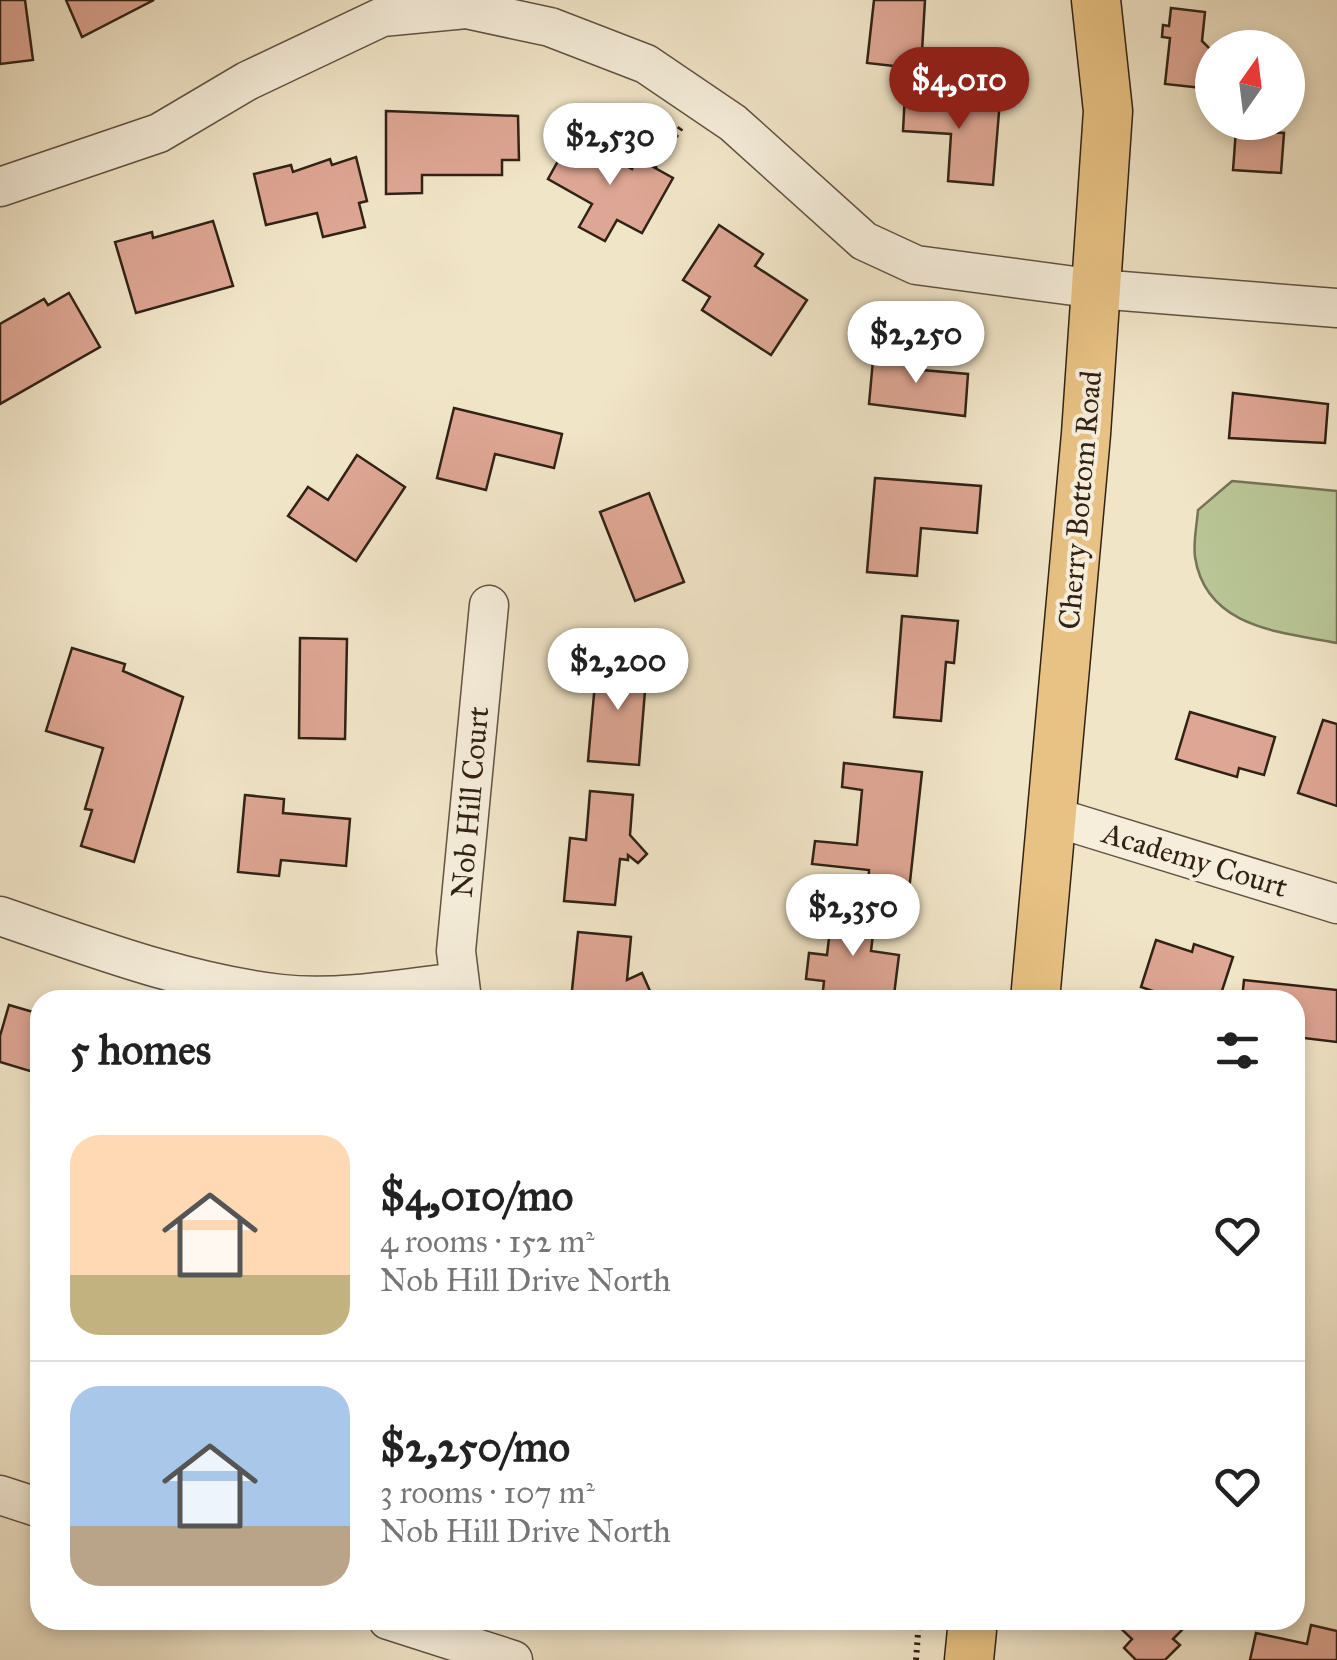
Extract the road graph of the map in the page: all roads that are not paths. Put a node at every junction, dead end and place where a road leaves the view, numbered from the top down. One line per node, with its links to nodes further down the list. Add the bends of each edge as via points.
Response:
1 (1096, 0): 3 (main road, Cherry Bottom Road, via 1108,111)
2 (0, 187): 3 (street, via 159,133 247,80 382,17 466,10 550,27 646,64 733,123 864,241 916,265)
3 (1097, 289): 4 (street); 6 (main road, Cherry Bottom Road)
4 (1337, 308)
5 (490, 604): 10 (street, Nob Hill Court, via 466,827)
6 (1054, 818): 7 (street, Academy Court); 11 (main road, Cherry Bottom Road)
7 (1337, 904)
8 (0, 916): 9 (street, via 186,977)
9 (261, 990)
10 (460, 990)
11 (1035, 990)
12 (0, 1495): 13 (street)
13 (30, 1505)
14 (419, 1630): 16 (street)
15 (972, 1630): 17 (main road)
16 (513, 1660)
17 (969, 1660)

